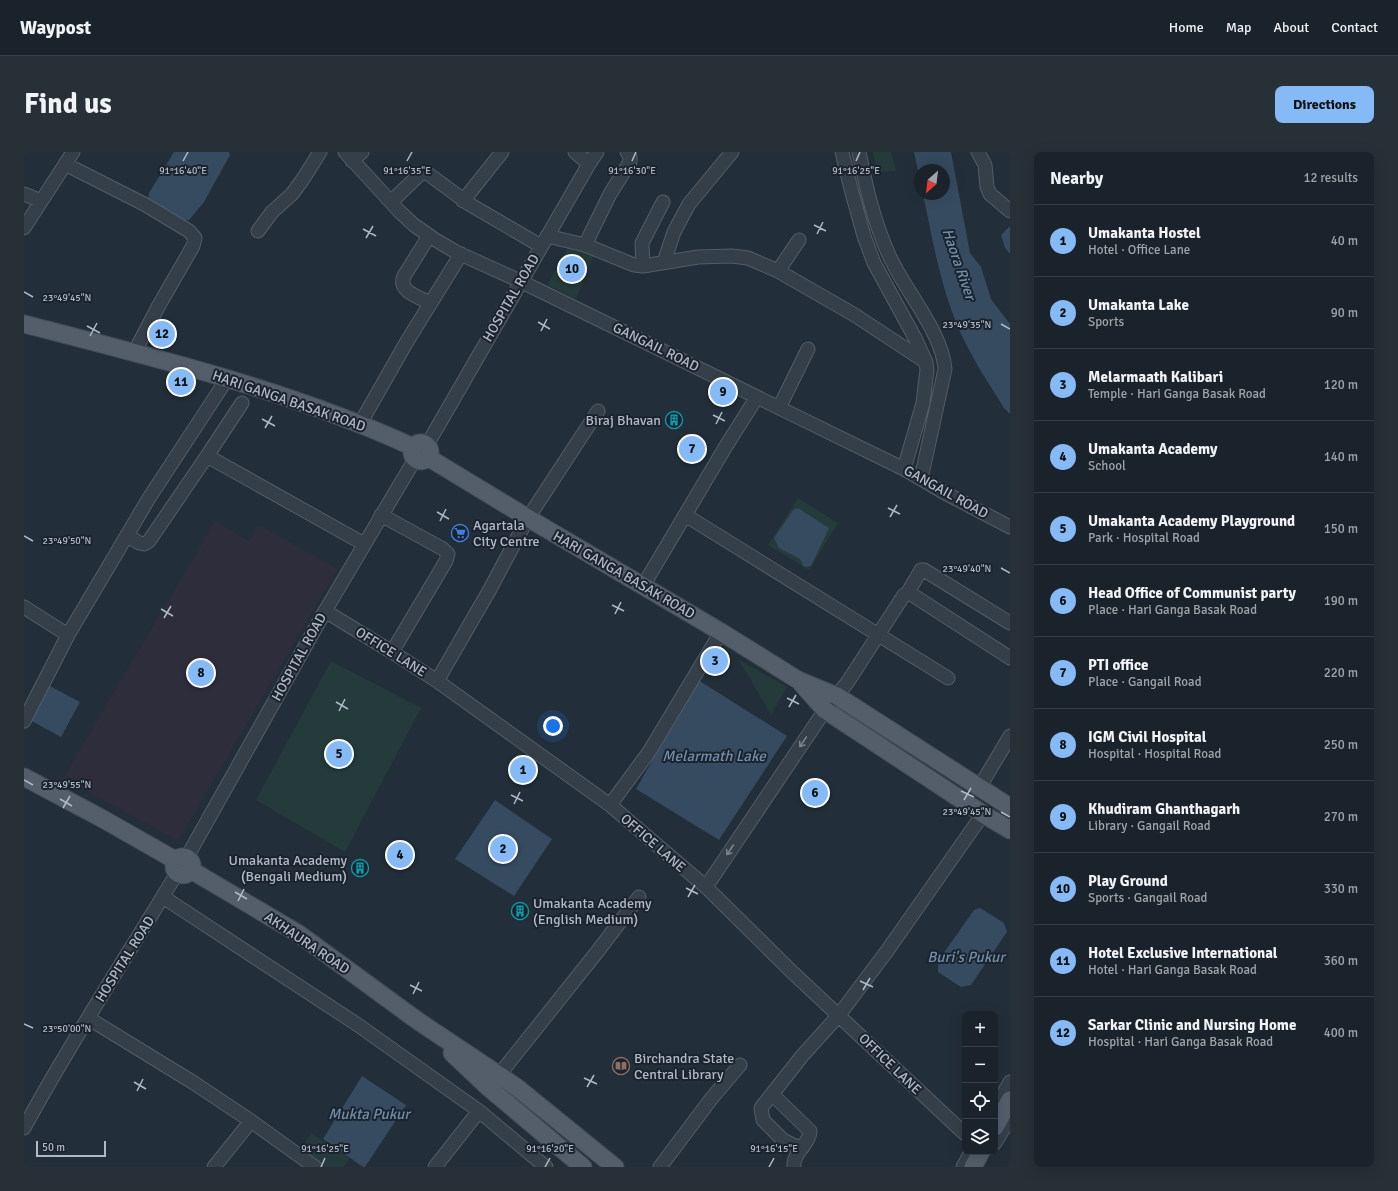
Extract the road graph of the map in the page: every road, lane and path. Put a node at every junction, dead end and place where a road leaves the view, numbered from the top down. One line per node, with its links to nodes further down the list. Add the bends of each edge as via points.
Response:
1 (73, 152): 12 (street)
2 (320, 152): 21 (street, via 300,184 272,212)
3 (502, 152): 15 (street)
4 (575, 152): 13 (street)
5 (597, 152): 13 (street, HOSPITAL ROAD)
6 (626, 152): 25 (street, via 630,162 610,194)
7 (732, 152): 27 (street, via 689,204 674,232)
8 (842, 152): 35 (street, via 850,189 874,263)
9 (859, 152): 45 (street, via 867,190 889,256 930,327 944,359 945,369)
10 (978, 152): 19 (street, via 985,164 990,194)
11 (353, 155): 17 (street, GANGAIL ROAD)
12 (65, 164): 16 (street); 34 (street, via 144,204 189,231 195,238)
13 (589, 164): 24 (street, HOSPITAL ROAD)
14 (24, 194): 16 (street)
15 (463, 201): 17 (street, via 431,175 424,173); 24 (street)
16 (41, 202): 20 (street)
17 (391, 202): 22 (street, GANGAIL ROAD)
18 (663, 202): 28 (street, via 642,243)
19 (1010, 210)
20 (24, 228)
21 (258, 231)
22 (429, 236): 26 (street, GANGAIL ROAD); 31 (street, via 402,282 404,289)
23 (799, 240): 29 (street)
24 (544, 241): 25 (street); 30 (street, HOSPITAL ROAD)
25 (585, 245): 28 (street, via 634,265)
26 (461, 254): 30 (street, GANGAIL ROAD); 31 (street)
27 (664, 262): 28 (street); 29 (street, via 732,256 748,258)
28 (643, 266)
29 (778, 271): 35 (street, via 853,314)
30 (520, 281): 37 (street, GANGAIL ROAD); 42 (street, HOSPITAL ROAD)
31 (430, 303): 41 (street)
32 (24, 324): 34 (main road, HARI GANGA BASAK ROAD)
33 (808, 349): 39 (street)
34 (134, 353): 36 (main road, HARI GANGA BASAK ROAD)
35 (926, 362): 44 (street, via 922,403)
36 (227, 379): 41 (main road, HARI GANGA BASAK ROAD); 50 (street)
37 (757, 396): 39 (street, GANGAIL ROAD); 47 (street)
38 (242, 403): 43 (street)
39 (779, 408): 44 (street, GANGAIL ROAD)
40 (598, 411): 48 (street)
41 (360, 424): 42 (main road, HARI GANGA BASAK ROAD)
42 (421, 452): 46 (street, HOSPITAL ROAD); 48 (main road, HARI GANGA BASAK ROAD)
43 (207, 456): 50 (street, via 148,541 144,544 139,543); 51 (street)
44 (904, 469): 45 (street, GANGAIL ROAD)
45 (921, 479): 49 (street, GANGAIL ROAD)
46 (381, 515): 51 (street, HOSPITAL ROAD); 60 (street, via 448,554 446,562)
47 (685, 515): 52 (street); 59 (street)
48 (528, 518): 52 (main road, HARI GANGA BASAK ROAD); 63 (street)
49 (1010, 527)
50 (127, 535): 58 (street)
51 (364, 544): 55 (street, HOSPITAL ROAD)
52 (643, 586): 57 (main road, HARI GANGA BASAK ROAD)
53 (908, 592): 56 (street, via 918,573 924,570); 59 (street); 61 (street)
54 (24, 607): 58 (street)
55 (325, 611): 60 (street, OFFICE LANE); 73 (street, HOSPITAL ROAD)
56 (1010, 623)
57 (721, 632): 64 (main road, HARI GANGA BASAK ROAD); 69 (street, via 649,752)
58 (68, 635): 65 (street)
59 (879, 636): 62 (street); 64 (street)
60 (392, 652): 63 (street, OFFICE LANE)
61 (1010, 658)
62 (948, 678)
63 (437, 681): 69 (street, OFFICE LANE)
64 (831, 703): 68 (main road); 70 (main road); 71 (main road); 74 (street, one-way to 74)
65 (24, 721)
66 (1010, 736): 68 (street)
67 (24, 777): 73 (main road, AKHAURA ROAD)
68 (979, 788): 71 (main road)
69 (610, 805): 74 (street, OFFICE LANE)
70 (983, 814): 72 (main road); 77 (street)
71 (1008, 814)
72 (1010, 830)
73 (183, 865): 75 (street, HOSPITAL ROAD); 79 (main road, AKHAURA ROAD, via 298,934)
74 (706, 887): 77 (street, OFFICE LANE)
75 (163, 897): 78 (street, HOSPITAL ROAD); 86 (street, via 358,1024)
76 (639, 897): 81 (street)
77 (839, 1015): 83 (street); 90 (street, OFFICE LANE)
78 (88, 1018): 87 (street); 89 (street, HOSPITAL ROAD)
79 (418, 1021): 81 (main road, AKHAURA ROAD); 100 (main road, AKHAURA ROAD, via 489,1088); 101 (main road)
80 (740, 1064): 103 (street)
81 (499, 1075): 102 (main road, AKHAURA ROAD)
82 (1010, 1082): 85 (street)
83 (772, 1094): 92 (street, via 810,1131 810,1136); 92 (street, via 761,1108 763,1120 783,1140 795,1146)
84 (1010, 1100): 88 (main road)
85 (998, 1104)
86 (480, 1111): 98 (street); 99 (street)
87 (251, 1121): 96 (street); 97 (street)
88 (1006, 1122): 91 (street)
89 (24, 1128)
90 (962, 1131)
91 (998, 1135)
92 (803, 1146): 104 (street, via 796,1157)
93 (969, 1155): 105 (street)
94 (984, 1155): 106 (main road)
95 (986, 1155): 107 (street)
96 (214, 1167)
97 (315, 1167)
98 (435, 1167)
99 (546, 1167)
100 (583, 1167)
101 (601, 1167)
102 (615, 1167)
103 (660, 1167)
104 (794, 1167)
105 (963, 1167)
106 (973, 1167)
107 (982, 1167)

